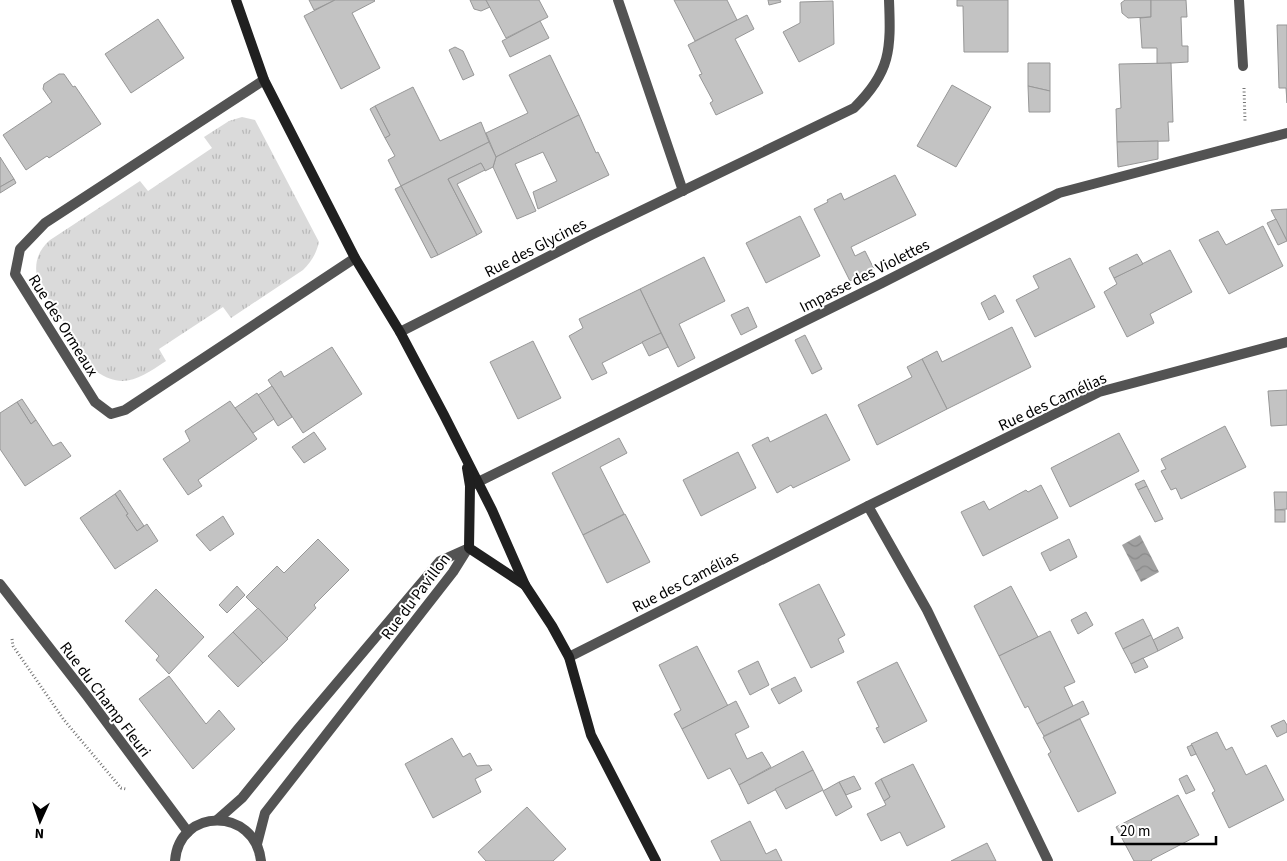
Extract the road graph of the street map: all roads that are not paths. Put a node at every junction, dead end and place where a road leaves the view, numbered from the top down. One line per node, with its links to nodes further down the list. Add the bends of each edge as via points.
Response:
1 (236, 0): 6 (main road)
2 (618, 0): 8 (street)
3 (888, 0): 8 (street, Rue des Glycines, via 888,56 881,76 854,108)
4 (1238, 0): 5 (street)
5 (1243, 66)
6 (264, 80): 9 (main road); 9 (street, Rue des Ormeaux, via 45,223 20,249 15,274 96,402 111,414 125,410)
7 (1287, 133): 12 (street, Impasse des Violettes, via 1059,193)
8 (684, 191): 10 (street, Rue des Glycines)
9 (356, 258): 10 (main road)
10 (400, 332): 12 (main road, via 466,459)
11 (1287, 342): 13 (street, Rue des Camélias, via 1100,392)
12 (474, 485): 14 (main road); 16 (main road, via 492,510)
13 (868, 506): 17 (street, Rue des Camélias); 24 (street, via 927,610)
14 (469, 548): 16 (main road); 18 (street, Rue du Pavillon, via 440,561 242,798); 20 (street, Rue du Pavillon, via 265,813)
15 (0, 584): 19 (street, Rue du Champ Fleuri)
16 (525, 585): 17 (main road)
17 (568, 657): 23 (main road, via 591,735)
18 (216, 820): 19 (street, via 201,823); 20 (street, via 240,826)
19 (188, 832): 21 (street, via 179,844)
20 (257, 844): 22 (street)
21 (175, 861)
22 (261, 861)
23 (656, 861)
24 (1048, 861)

